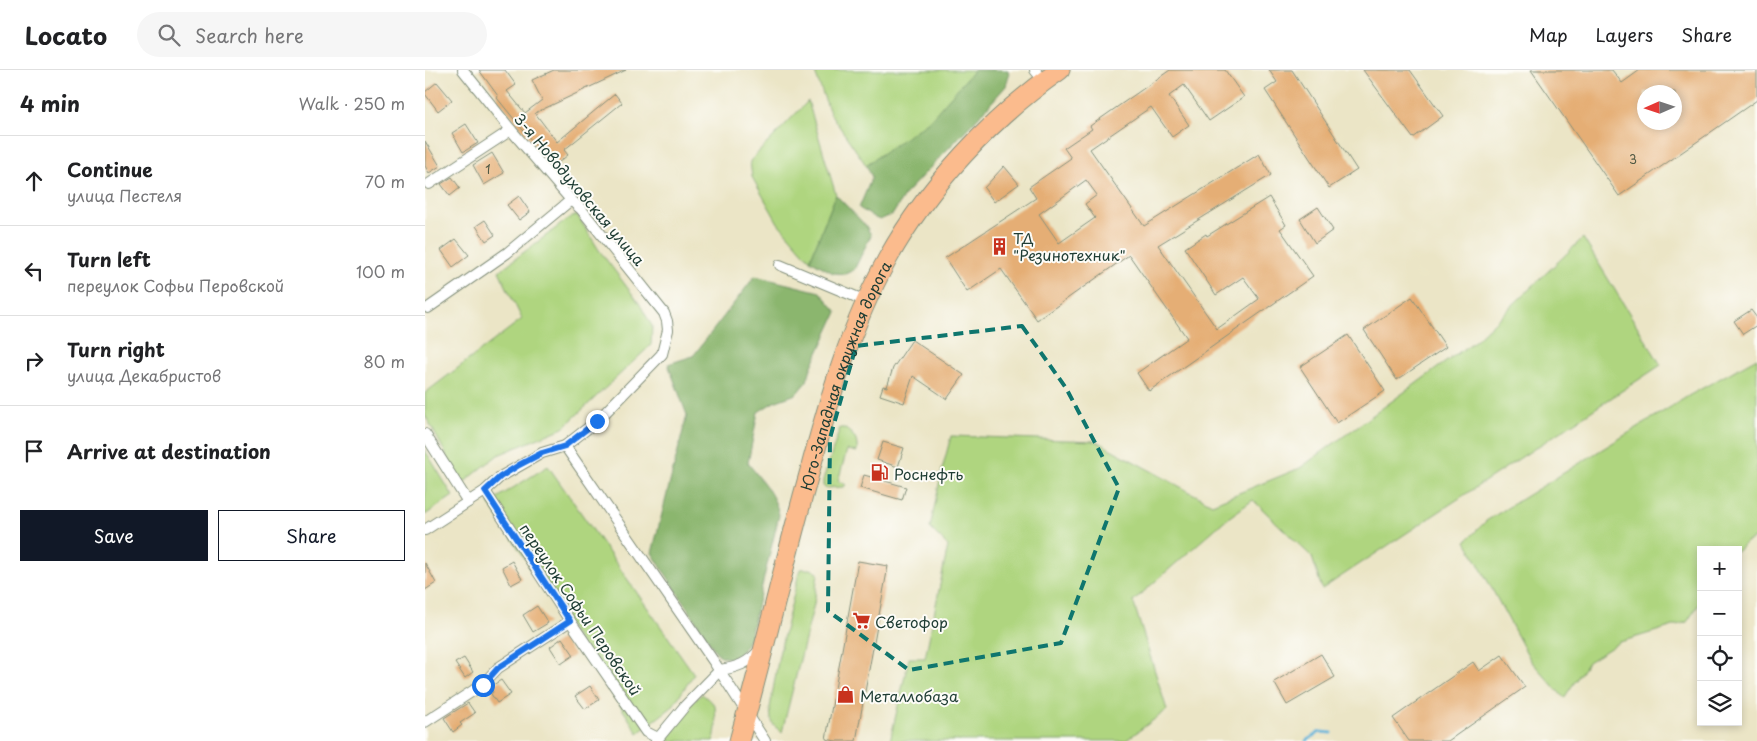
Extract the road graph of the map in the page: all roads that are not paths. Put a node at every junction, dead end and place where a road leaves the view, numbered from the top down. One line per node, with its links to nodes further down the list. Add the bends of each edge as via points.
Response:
1 (463, 70): 4 (street, 3-я Новодуховская улица)
2 (1060, 70): 3 (highway, Юго-Западная окружная дорога)
3 (1040, 76): 8 (highway, Юго-Западная окружная дорога, via 915,214)
4 (511, 130): 5 (street); 6 (street, 3-я Новодуховская улица)
5 (429, 184)
6 (571, 200): 9 (street, via 507,253); 11 (street, 3-я Новодуховская улица, via 664,313 668,330 662,354 597,421)
7 (780, 265): 8 (street)
8 (866, 301): 16 (highway, Юго-Западная окружная дорога, via 826,409)
9 (428, 308)
10 (425, 434): 13 (street)
11 (565, 446): 12 (street, via 519,465); 17 (street)
12 (485, 491): 13 (street); 15 (street, переулок Софьи Перовской)
13 (468, 502): 14 (street)
14 (425, 530)
15 (570, 621): 19 (street, via 498,668 483,685); 20 (street, переулок Софьи Перовской, via 645,732)
16 (765, 646): 17 (street, via 738,667); 18 (highway, Юго-Западная окружная дорога)
17 (720, 670): 18 (street); 20 (street)
18 (747, 712): 21 (highway, Юго-Западная окружная дорога); 22 (street)
19 (425, 722)
20 (657, 739)
21 (739, 741)
22 (765, 741)

